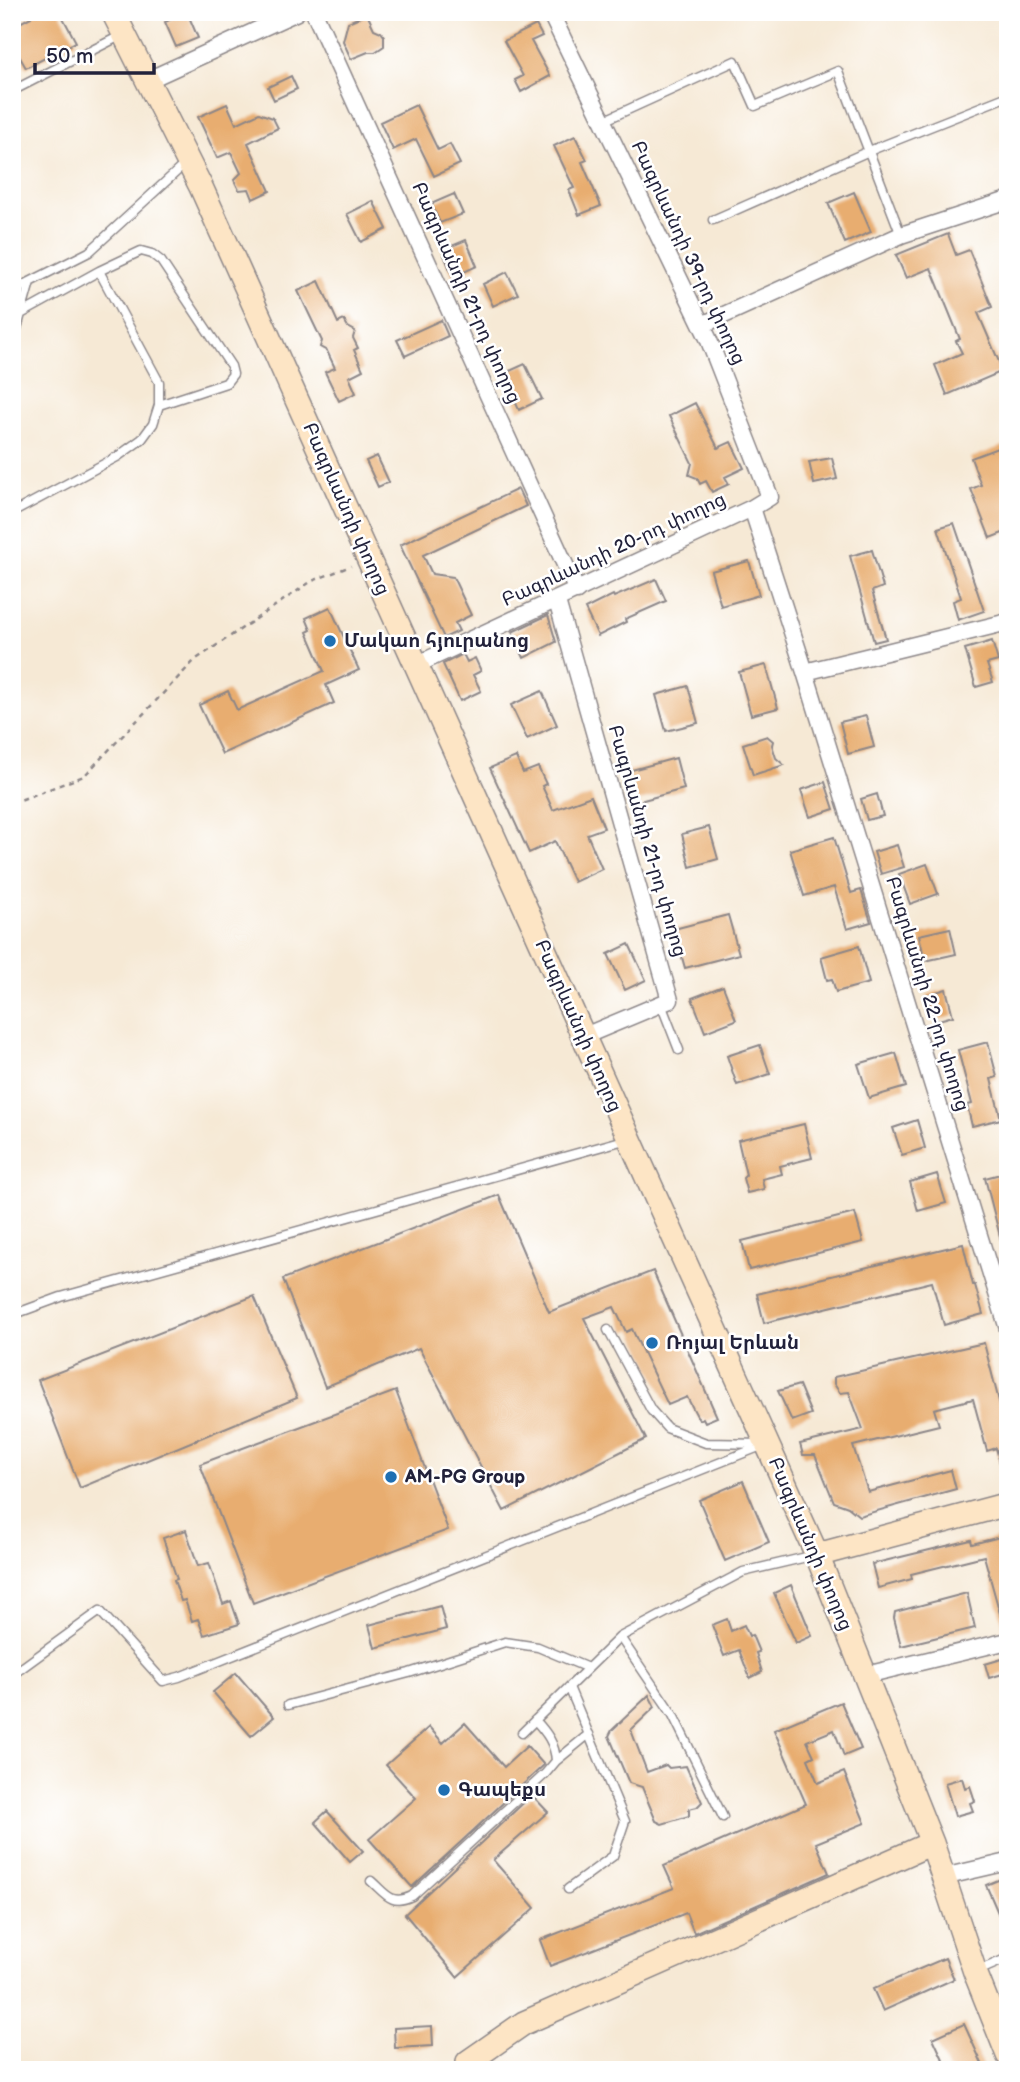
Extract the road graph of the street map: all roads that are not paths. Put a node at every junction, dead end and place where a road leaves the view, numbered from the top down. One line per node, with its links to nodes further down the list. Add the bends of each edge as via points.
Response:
1 (113, 12): 5 (main road, Բագրևանդի փողոց)
2 (297, 12): 6 (street)
3 (314, 12): 24 (street, Բագրևանդի 21-րդ փողոց)
4 (550, 12): 9 (street, Բագրևանդի 39-րդ փողոց)
5 (124, 34): 6 (main road, Բագրևանդի փողոց); 7 (lane)
6 (148, 80): 11 (main road, Բագրևանդի փողոց)
7 (12, 91)
8 (1008, 96): 10 (lane)
9 (603, 121): 10 (lane, via 735,61 755,106 838,71); 19 (street, Բագրևանդի 39-րդ փողոց)
10 (869, 151): 13 (lane); 14 (lane)
11 (188, 161): 16 (lane, via 89,252); 27 (main road, Բագրևանդի փողոց)
12 (1008, 200): 14 (street)
13 (713, 220)
14 (901, 235): 19 (street)
15 (99, 271): 18 (lane); 21 (lane, via 159,382); 21 (lane, via 141,251 152,254 231,366 233,374 226,383)
16 (30, 282): 17 (lane); 18 (lane)
17 (12, 291)
18 (17, 315): 20 (lane)
19 (702, 325): 22 (street, Բագրևանդի 39-րդ փողոց, via 769,497)
20 (12, 346)
21 (159, 405): 23 (lane, via 142,439)
22 (752, 508): 24 (street, Բագրևանդի 20-րդ փողոց); 28 (street, Բագրևանդի 20-րդ փողոց)
23 (12, 513)
24 (577, 592): 25 (street, Բագրևանդի 20-րդ փողոց)
25 (557, 601): 27 (street, Բագրևանդի 20-րդ փողոց); 29 (street, Բագրևանդի 21-րդ փողոց, via 670,1000)
26 (1008, 622): 28 (street)
27 (416, 665): 30 (main road, Բագրևանդի փողոց)
28 (805, 671): 34 (street, Բագրևանդի 22-րդ փողոց)
29 (661, 1004): 30 (street); 31 (lane)
30 (582, 1037): 32 (main road, Բագրևանդի փողոց)
31 (679, 1050)
32 (628, 1139): 33 (lane, via 61,1297); 36 (main road, Բագրևանդի փողոց)
33 (12, 1315)
34 (1008, 1329)
35 (608, 1330): 36 (lane, via 652,1410 667,1428 706,1443)
36 (767, 1444): 38 (main road, Բագրևանդի փողոց); 42 (lane, via 179,1677 163,1681 100,1611)
37 (1008, 1504): 38 (main road)
38 (817, 1555): 39 (lane, via 743,1572); 43 (main road, Բագրևանդի փողոց)
39 (620, 1637): 41 (lane); 50 (lane, via 673,1715)
40 (1008, 1641): 43 (street)
41 (588, 1668): 44 (lane); 45 (lane, via 538,1647 505,1642)
42 (12, 1675)
43 (866, 1675): 51 (main road, Բագրևանդի փողոց)
44 (569, 1687): 46 (lane); 48 (lane)
45 (288, 1705)
46 (535, 1720): 47 (lane); 49 (lane, via 547,1734)
47 (522, 1733)
48 (589, 1734): 49 (lane); 55 (lane, via 625,1821 613,1856)
49 (556, 1761): 54 (lane, via 412,1896 392,1900)
50 (723, 1817)
51 (932, 1843): 53 (main road, Բագրևանդի փողոց); 59 (main road, via 524,2023 468,2063)
52 (1008, 1862): 53 (street)
53 (943, 1877): 57 (main road, Բագրևանդի փողոց)
54 (371, 1881)
55 (568, 1889)
56 (1008, 1958): 57 (lane)
57 (975, 1972): 58 (main road, Բագրևանդի փողոց)
58 (1008, 2055)
59 (468, 2070)

